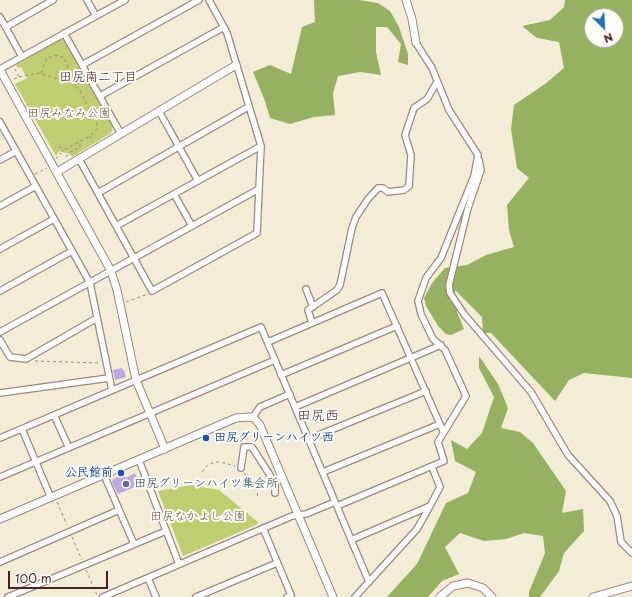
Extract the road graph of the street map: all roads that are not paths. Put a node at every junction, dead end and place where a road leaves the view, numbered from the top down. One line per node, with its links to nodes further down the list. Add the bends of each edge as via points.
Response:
1 (53, 0): 9 (street)
2 (87, 0): 7 (street)
3 (125, 0): 7 (street)
4 (199, 0): 15 (street)
5 (209, 0): 10 (street)
6 (406, 0): 12 (street)
7 (96, 16): 11 (street)
8 (0, 17): 9 (street)
9 (6, 27): 13 (street)
10 (224, 27): 14 (street); 18 (street)
11 (64, 34): 13 (street); 15 (street)
12 (416, 43): 17 (street, via 432,68)
13 (22, 57): 16 (street)
14 (236, 65): 19 (street); 20 (street)
15 (83, 67): 18 (street)
16 (0, 69): 29 (street)
17 (437, 82): 27 (street, via 449,110 477,150); 46 (street, via 427,99 414,108 405,135 411,155 409,186 404,190 388,192 382,188 375,189 356,216 340,285)
18 (100, 96): 22 (street)
19 (248, 107): 23 (street); 24 (street)
20 (159, 111): 22 (street); 23 (street)
21 (0, 122): 25 (street)
22 (121, 134): 26 (street)
23 (179, 146): 30 (street); 33 (street)
24 (261, 146): 30 (street); 32 (street)
25 (16, 151): 28 (street); 31 (street)
26 (79, 159): 29 (street); 33 (street)
27 (478, 159): 53 (street, via 470,188 441,258 426,278 418,301 420,314 433,339); 92 (street, via 481,170 468,208 449,285 450,293 464,314 531,392 568,455 610,501 617,516 621,542)
28 (0, 160)
29 (57, 172): 42 (street)
30 (198, 181): 34 (street)
31 (36, 186): 35 (street); 36 (street)
32 (259, 189): 38 (street); 41 (street, via 257,233 152,291)
33 (98, 193): 37 (street)
34 (174, 194): 37 (street); 38 (street)
35 (0, 206)
36 (54, 219): 39 (street); 40 (street)
37 (116, 226): 41 (street)
38 (192, 226): 41 (street)
39 (0, 249)
40 (72, 251): 43 (street); 45 (street)
41 (134, 258): 42 (street)
42 (111, 271): 43 (street); 58 (street, via 118,290)
43 (90, 283): 47 (street); 50 (street)
44 (306, 289): 46 (street)
45 (0, 291)
46 (313, 307): 48 (street, via 308,310)
47 (97, 318): 51 (street, via 26,359 10,358); 57 (street)
48 (312, 323): 49 (street, via 382,292); 52 (street)
49 (397, 326): 54 (street); 56 (street)
50 (0, 332)
51 (0, 340)
52 (268, 342): 55 (street); 58 (street, via 261,327)
53 (441, 346): 54 (street); 69 (street, via 466,396)
54 (411, 358): 60 (street); 63 (street)
55 (275, 360): 56 (street); 64 (street)
56 (281, 375): 62 (street)
57 (110, 378): 59 (street); 61 (street)
58 (136, 380): 59 (street); 64 (street)
59 (112, 390): 65 (street)
60 (426, 391): 67 (street); 71 (street)
61 (0, 393)
62 (290, 394): 63 (street); 66 (street, via 260,407)
63 (295, 407): 71 (street)
64 (150, 413): 72 (street); 73 (street)
65 (54, 415): 68 (street); 72 (street)
66 (252, 418): 73 (street, via 236,418); 86 (street, via 260,425)
67 (440, 424): 69 (street); 78 (street)
68 (22, 429): 70 (street); 75 (street)
69 (443, 431): 76 (street, via 438,442 444,461)
70 (0, 438)
71 (309, 439): 78 (street)
72 (68, 448): 75 (street)
73 (165, 449): 74 (street)
74 (139, 460): 79 (street); 89 (street)
75 (36, 462): 80 (street); 82 (street)
76 (432, 467): 83 (street); 84 (street, via 440,488)
77 (241, 468): 81 (street, via 244,448 252,447 277,483)
78 (323, 472): 83 (street)
79 (104, 475): 82 (street); 85 (street)
80 (0, 477)
81 (275, 493)
82 (54, 500): 87 (street)
83 (336, 504): 86 (street); 90 (street)
84 (430, 506): 90 (street); 97 (street, via 417,529)
85 (119, 510): 91 (street); 93 (street)
86 (298, 515): 88 (street); 104 (street)
87 (0, 519)
88 (263, 528): 94 (street); 95 (street)
89 (166, 530): 91 (street); 95 (street)
90 (352, 540): 97 (street)
91 (134, 544): 99 (street)
92 (632, 553)
93 (0, 562)
94 (277, 563): 102 (street); 103 (street, via 291,595)
95 (179, 564): 96 (street)
96 (148, 578): 100 (street); 101 (street)
97 (369, 582): 105 (street)
98 (632, 586): 108 (street)
99 (8, 597)
100 (103, 597)
101 (156, 597)
102 (196, 597)
103 (287, 597)
104 (333, 597)
105 (355, 597)
106 (440, 597): 107 (street, via 453,586 468,583 483,588)
107 (492, 597)
108 (593, 597)

